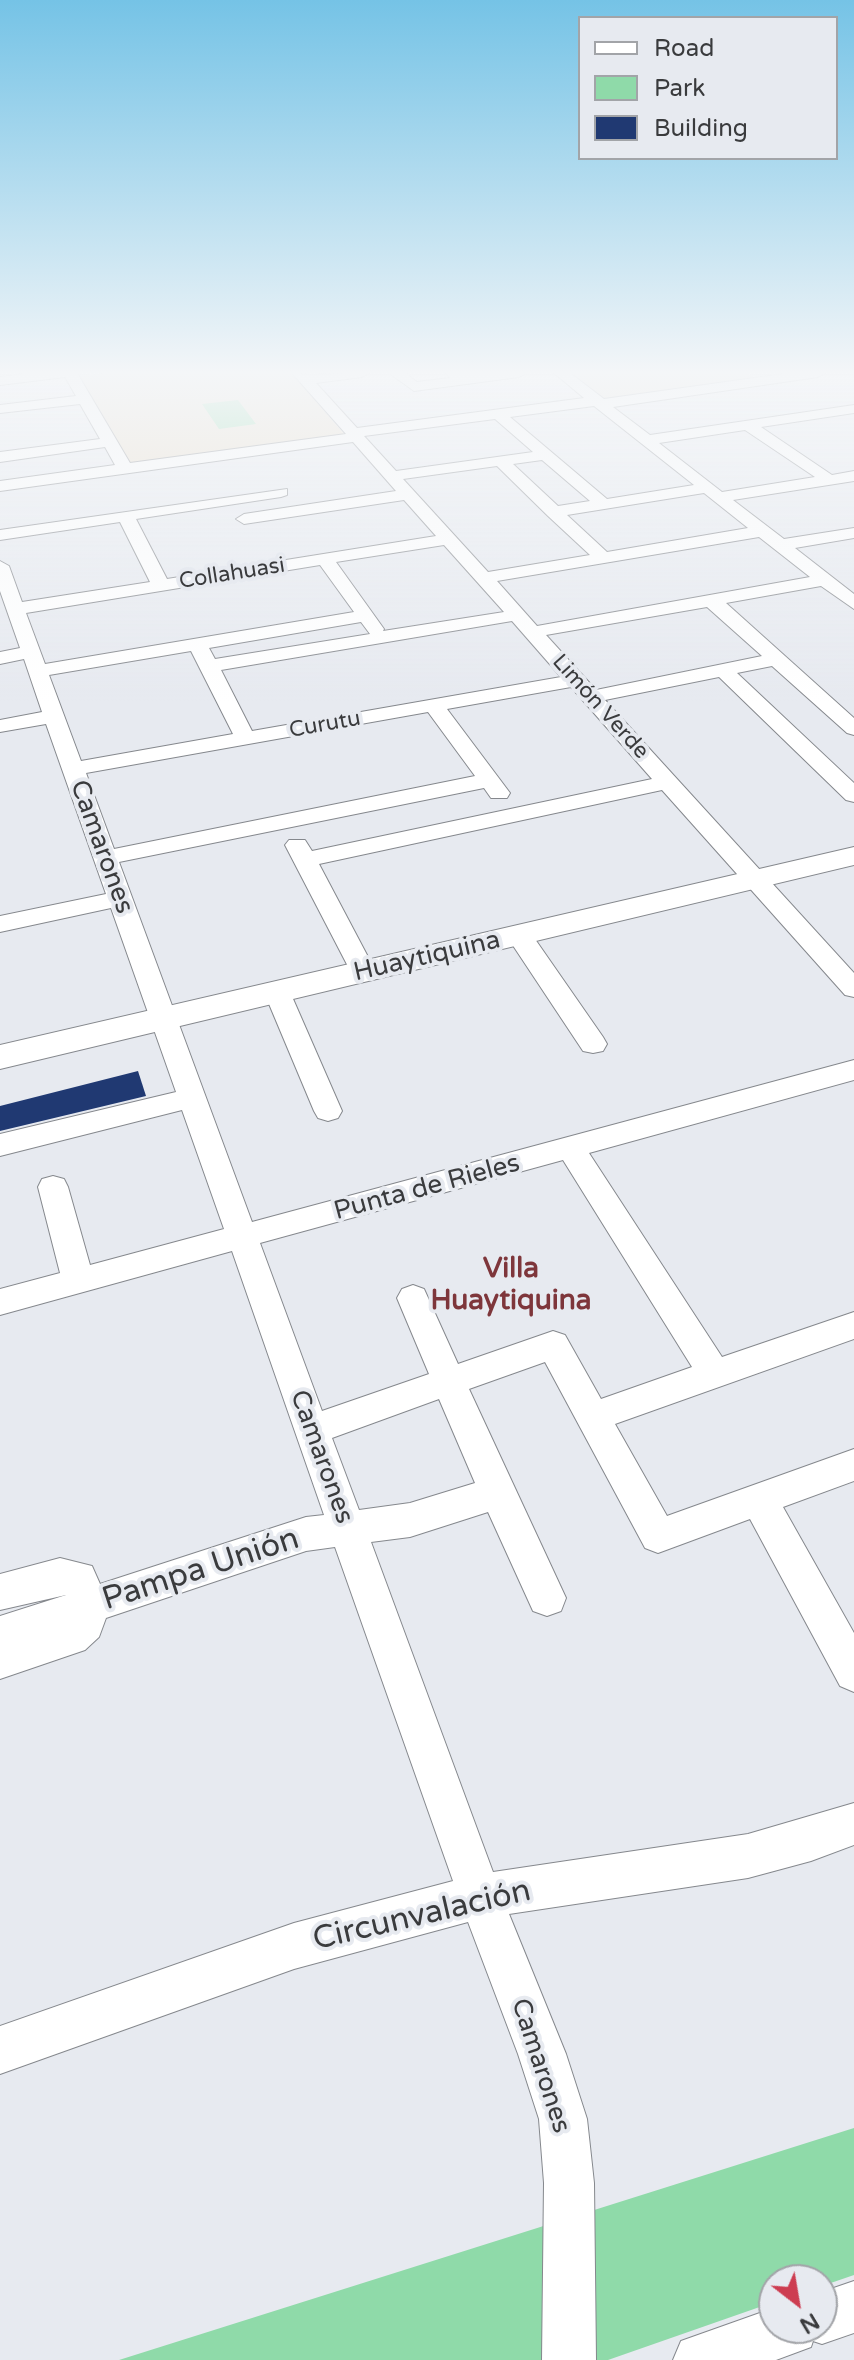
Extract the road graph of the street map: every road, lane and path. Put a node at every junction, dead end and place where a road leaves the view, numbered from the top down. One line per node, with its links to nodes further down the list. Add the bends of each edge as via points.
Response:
1 (21, 483): 8 (street)
2 (274, 483): 9 (street)
3 (398, 483): 11 (street, Limón Verde)
4 (524, 483): 14 (street)
5 (578, 483): 12 (street)
6 (703, 483): 10 (street)
7 (799, 483): 10 (street)
8 (0, 486)
9 (281, 492): 13 (street); 15 (street)
10 (714, 492): 12 (street); 17 (street)
11 (408, 494): 13 (street); 20 (street, Limón Verde)
12 (603, 504): 14 (street)
13 (295, 511): 16 (street)
14 (554, 512): 22 (street)
15 (126, 516): 19 (street); 27 (street, via 143,534)
16 (222, 522)
17 (763, 531): 21 (street); 22 (street)
18 (854, 533): 21 (street)
19 (0, 535)
20 (449, 539): 23 (street, Collahuasi); 25 (street, Limón Verde)
21 (781, 545): 26 (street)
22 (603, 558): 25 (street)
23 (325, 559): 27 (street, Collahuasi); 32 (street)
24 (0, 566): 29 (street, Camarones)
25 (484, 578): 31 (street, Limón Verde)
26 (826, 580): 28 (street); 30 (street)
27 (161, 586): 29 (street, Collahuasi)
28 (711, 600): 33 (street); 37 (street)
29 (9, 601): 38 (street, Camarones)
30 (854, 603)
31 (517, 615): 33 (street, Limón Verde); 34 (street)
32 (366, 616): 34 (street); 35 (street)
33 (533, 632): 41 (street, Limón Verde)
34 (381, 637): 39 (street)
35 (197, 644): 38 (street); 39 (street)
36 (0, 658): 38 (street)
37 (776, 659): 40 (street); 46 (street)
38 (34, 662): 44 (street, Camarones)
39 (209, 666): 47 (street)
40 (723, 670): 42 (street); 49 (street)
41 (576, 680): 42 (street, Limón Verde); 43 (street, Curutu)
42 (591, 697): 52 (street, Limón Verde)
43 (433, 705): 47 (street, Curutu); 51 (street)
44 (54, 716): 45 (street); 50 (street, Camarones)
45 (0, 726)
46 (854, 729)
47 (246, 739): 50 (street, Curutu)
48 (854, 741): 49 (street)
49 (807, 750): 53 (street)
50 (73, 769): 57 (street, Camarones)
51 (489, 780): 54 (street); 55 (street)
52 (667, 782): 54 (street); 59 (street, Limón Verde)
53 (854, 795)
54 (515, 814): 58 (street)
55 (285, 822): 57 (street); 58 (street)
56 (854, 856): 59 (main road, Huaytiquina)
57 (105, 858): 60 (street, Camarones)
58 (305, 860): 63 (street)
59 (756, 880): 62 (main road, Huaytiquina); 64 (street, Limón Verde)
60 (119, 899): 61 (street); 66 (street, Camarones)
61 (0, 924)
62 (519, 935): 63 (main road, Huaytiquina); 67 (street)
63 (363, 972): 65 (main road, Huaytiquina)
64 (854, 989)
65 (277, 992): 66 (main road, Huaytiquina); 71 (street)
66 (162, 1019): 68 (main road, Huaytiquina); 70 (street, Camarones)
67 (593, 1044)
68 (0, 1057)
69 (850, 1077): 73 (street, Punta de Rieles)
70 (191, 1098): 72 (street); 75 (street, Camarones)
71 (328, 1111)
72 (0, 1145)
73 (571, 1148): 75 (street, Punta de Rieles); 80 (street)
74 (53, 1187): 76 (street)
75 (242, 1239): 76 (street, Punta de Rieles); 83 (street, Camarones)
76 (78, 1281): 78 (street, Punta de Rieles)
77 (413, 1298): 81 (street)
78 (0, 1302)
79 (854, 1325): 80 (street)
80 (714, 1373): 82 (street)
81 (450, 1381): 82 (street, via 553,1345); 83 (street); 85 (street)
82 (592, 1417): 86 (street, via 658,1536)
83 (311, 1430): 87 (street, Camarones)
84 (854, 1465): 86 (street)
85 (497, 1493): 87 (street, Pampa Unión, via 410,1520); 89 (street)
86 (759, 1500): 93 (street)
87 (348, 1528): 90 (street, Pampa Unión, via 306,1534); 95 (street, Camarones)
88 (0, 1592): 90 (street, via 60,1576 79,1579)
89 (547, 1598)
90 (90, 1606): 91 (street, Pampa Unión); 92 (street, via 85,1624 71,1637)
91 (0, 1635)
92 (0, 1660)
93 (854, 1672)
94 (854, 1824): 95 (street, Circunvalación, via 748,1856)
95 (480, 1896): 96 (street, Circunvalación, via 294,1946); 98 (street, Camarones, via 563,2119 569,2183)
96 (0, 2050)
97 (758, 2340): 99 (street)
98 (569, 2360)
99 (700, 2360)

